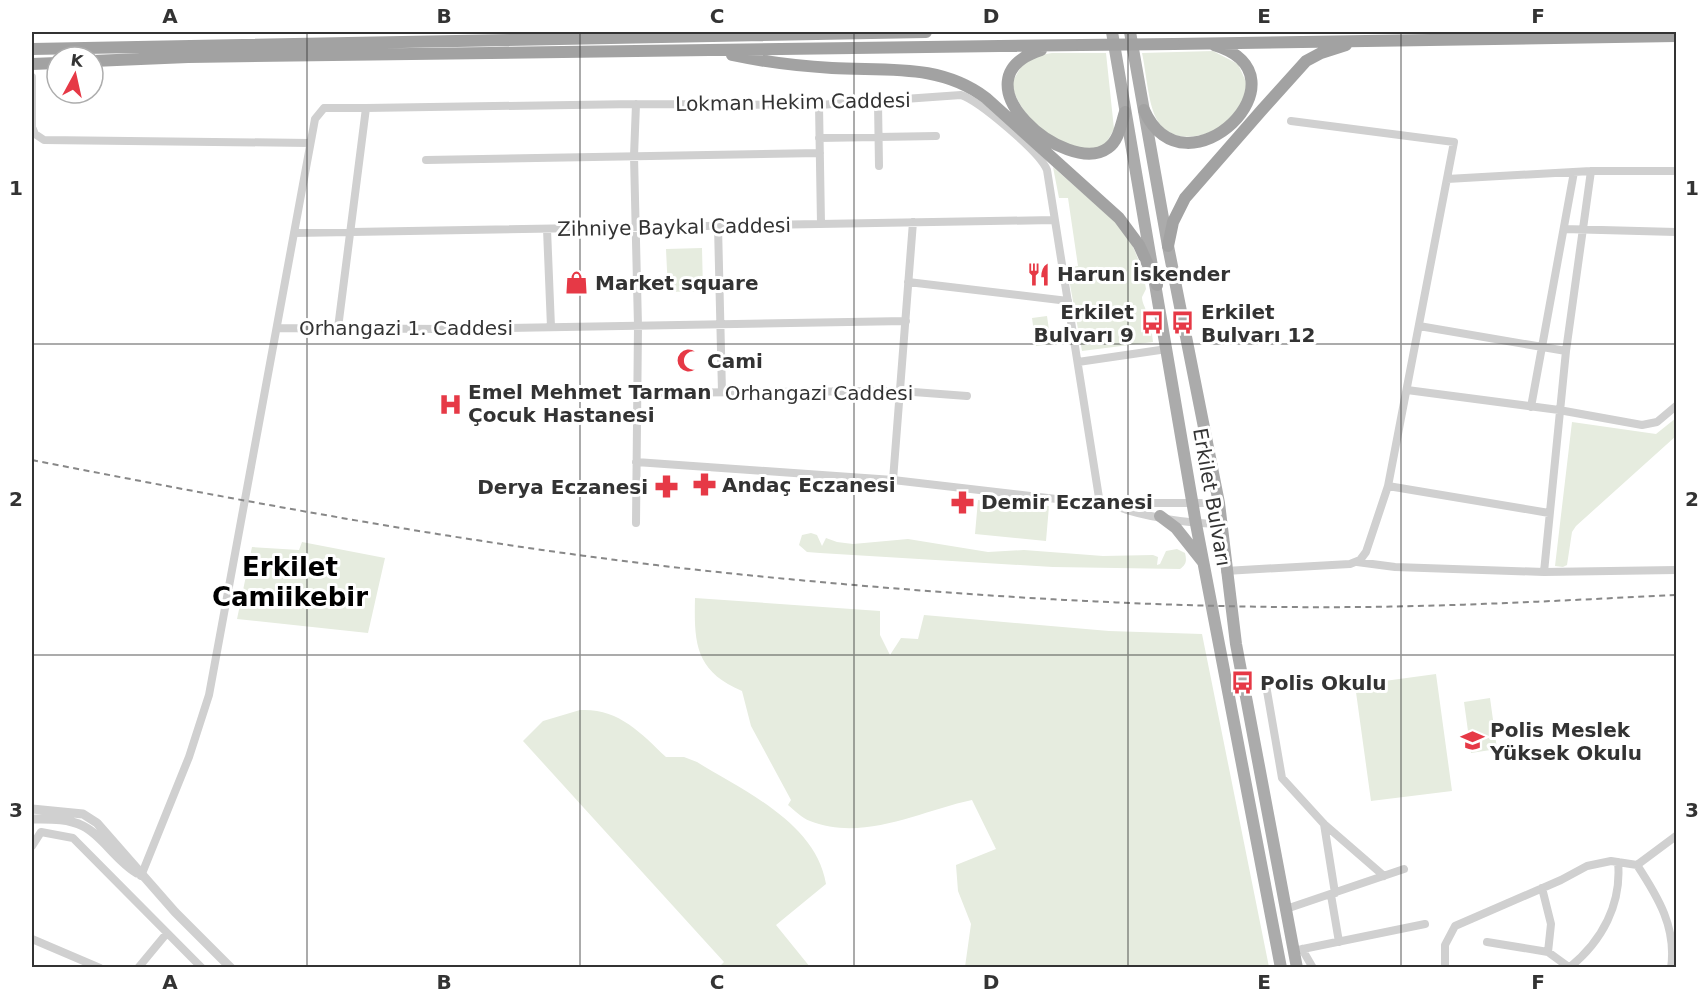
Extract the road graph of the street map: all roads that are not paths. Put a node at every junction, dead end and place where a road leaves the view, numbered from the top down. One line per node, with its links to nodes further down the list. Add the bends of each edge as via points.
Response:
1 (779, 32): 5 (highway)
2 (926, 32): 5 (highway)
3 (1112, 32): 19 (main road, Erkilet Bulvarı)
4 (1130, 32): 18 (main road, Erkilet Bulvarı)
5 (766, 34): 10 (highway)
6 (1677, 36): 7 (highway)
7 (1358, 41): 8 (highway); 44 (highway, via 1306,61 1185,198 1173,222)
8 (1204, 43): 9 (highway, bridge); 18 (highway, via 1229,51 1247,70 1251,94 1239,119 1215,135 1183,142 1162,133)
9 (1054, 46): 11 (highway); 19 (highway, via 1027,55 1010,71 1009,96 1023,118 1055,144 1090,155 1113,143)
10 (32, 49)
11 (707, 50): 12 (highway); 46 (highway, via 820,67 919,71 962,83 992,104 1119,218 1139,245)
12 (105, 60)
13 (33, 77): 24 (street, via 33,130 44,140)
14 (878, 103): 16 (street, Lokman Hekim Caddesi); 22 (street); 33 (street, Lokman Hekim Caddesi, via 961,95 979,104 1043,161 1049,174)
15 (636, 104): 16 (street, Lokman Hekim Caddesi); 17 (street, Lokman Hekim Caddesi); 26 (street)
16 (819, 105): 23 (street)
17 (366, 108): 24 (street, Lokman Hekim Caddesi, via 321,110); 41 (street)
18 (1144, 110): 44 (main road, Erkilet Bulvarı)
19 (1125, 112): 46 (main road, Erkilet Bulvarı)
20 (1291, 121): 32 (street, via 1454,142)
21 (936, 136): 22 (street)
22 (879, 137): 23 (street); 28 (street)
23 (819, 138): 25 (street)
24 (310, 143): 43 (street)
25 (820, 153): 26 (street); 35 (street)
26 (634, 156): 27 (street); 37 (street)
27 (426, 160)
28 (879, 166)
29 (1591, 171): 30 (street); 31 (street); 40 (street)
30 (1677, 171)
31 (1574, 172): 32 (street); 39 (street)
32 (1447, 179): 51 (street)
33 (1054, 220): 34 (street, Zihniye Baykal Caddesi); 47 (street, Lokman Hekim Caddesi)
34 (913, 222): 35 (street, Zihniye Baykal Caddesi); 45 (street)
35 (821, 224): 36 (street, Zihniye Baykal Caddesi)
36 (718, 226): 37 (street, Zihniye Baykal Caddesi); 49 (street)
37 (637, 227): 38 (street, Zihniye Baykal Caddesi); 50 (street)
38 (547, 229): 41 (street, Zihniye Baykal Caddesi); 52 (street)
39 (1564, 229): 40 (street); 55 (street)
40 (1583, 229): 42 (street); 57 (street)
41 (351, 232): 43 (street, Zihniye Baykal Caddesi); 54 (street)
42 (1677, 232)
43 (294, 233): 53 (street)
44 (1168, 246): 72 (main road, Erkilet Bulvarı)
45 (908, 282): 47 (street); 48 (street)
46 (1157, 285): 56 (main road, Erkilet Bulvarı)
47 (1068, 301): 58 (street, Lokman Hekim Caddesi)
48 (906, 321): 49 (street, Orhangazi 1. Caddesi); 60 (street)
49 (721, 323): 50 (street, Orhangazi 1. Caddesi); 62 (street)
50 (638, 326): 52 (street, Orhangazi 1. Caddesi); 61 (street)
51 (1419, 326): 55 (street); 59 (street)
52 (551, 327): 54 (street, Orhangazi 1. Caddesi)
53 (277, 328): 54 (street, Orhangazi 1. Caddesi); 93 (street, Orhangazi 1. Caddesi, via 209,695 189,757)
54 (338, 328)
55 (1542, 347): 57 (street); 65 (street)
56 (1167, 349): 58 (street); 70 (main road, Erkilet Bulvarı)
57 (1566, 351): 66 (street)
58 (1078, 362): 71 (street, Lokman Hekim Caddesi)
59 (1407, 390): 65 (street); 69 (street)
60 (900, 392): 62 (street, Orhangazi Caddesi); 63 (street, Orhangazi Caddesi); 68 (street)
61 (636, 393): 62 (street, Orhangazi Caddesi); 67 (street)
62 (722, 393)
63 (967, 396)
64 (1677, 406): 66 (street, via 1647,425)
65 (1531, 407): 66 (street)
66 (1559, 410): 74 (street)
67 (636, 462): 68 (street); 76 (street)
68 (893, 480): 71 (street)
69 (1388, 486): 74 (street); 80 (street, via 1366,552)
70 (1193, 503): 72 (street); 73 (street); 77 (main road, Erkilet Bulvarı)
71 (1100, 504): 73 (street)
72 (1219, 504): 78 (main road, Erkilet Bulvarı)
73 (1116, 506): 75 (street)
74 (1550, 513): 83 (street)
75 (1160, 516): 77 (street); 79 (main road, via 1181,533)
76 (636, 524)
77 (1196, 524): 78 (street); 79 (main road, Erkilet Bulvarı)
78 (1221, 524): 82 (main road, Erkilet Bulvarı)
79 (1204, 562): 110 (main road, Erkilet Bulvarı)
80 (1357, 562): 82 (street); 83 (street)
81 (1677, 570): 83 (street)
82 (1226, 571): 97 (main road, Erkilet Bulvarı, via 1242,683)
83 (1544, 572)
84 (1266, 685): 87 (street, via 1282,778)
85 (32, 809): 93 (street, via 83,814 97,823)
86 (32, 819): 93 (street, via 64,819 85,826 123,865)
87 (1324, 824): 94 (street); 96 (street)
88 (1677, 836): 91 (street)
89 (32, 846): 99 (street, via 41,832 73,838)
90 (1618, 862): 91 (street); 95 (street, via 1587,866); 105 (street, via 1619,887 1610,916 1596,941)
91 (1637, 865): 114 (street, via 1668,919 1674,951)
92 (1404, 868): 94 (street)
93 (141, 876): 109 (street)
94 (1384, 876): 96 (street)
95 (1542, 888): 104 (street, via 1551,924); 113 (street, via 1455,926 1445,945)
96 (1333, 894): 97 (street); 101 (street)
97 (1286, 909): 103 (main road, Erkilet Bulvarı)
98 (1425, 924): 101 (street)
99 (166, 933): 107 (street); 108 (street)
100 (32, 939): 106 (street)
101 (1339, 942): 103 (street)
102 (1487, 942): 104 (street)
103 (1298, 950): 111 (main road, Erkilet Bulvarı); 112 (street)
104 (1548, 952): 105 (street)
105 (1570, 967)
106 (100, 968)
107 (138, 968)
108 (202, 968)
109 (231, 968)
110 (1281, 968)
111 (1297, 968)
112 (1313, 968)
113 (1445, 968)
114 (1671, 968)

